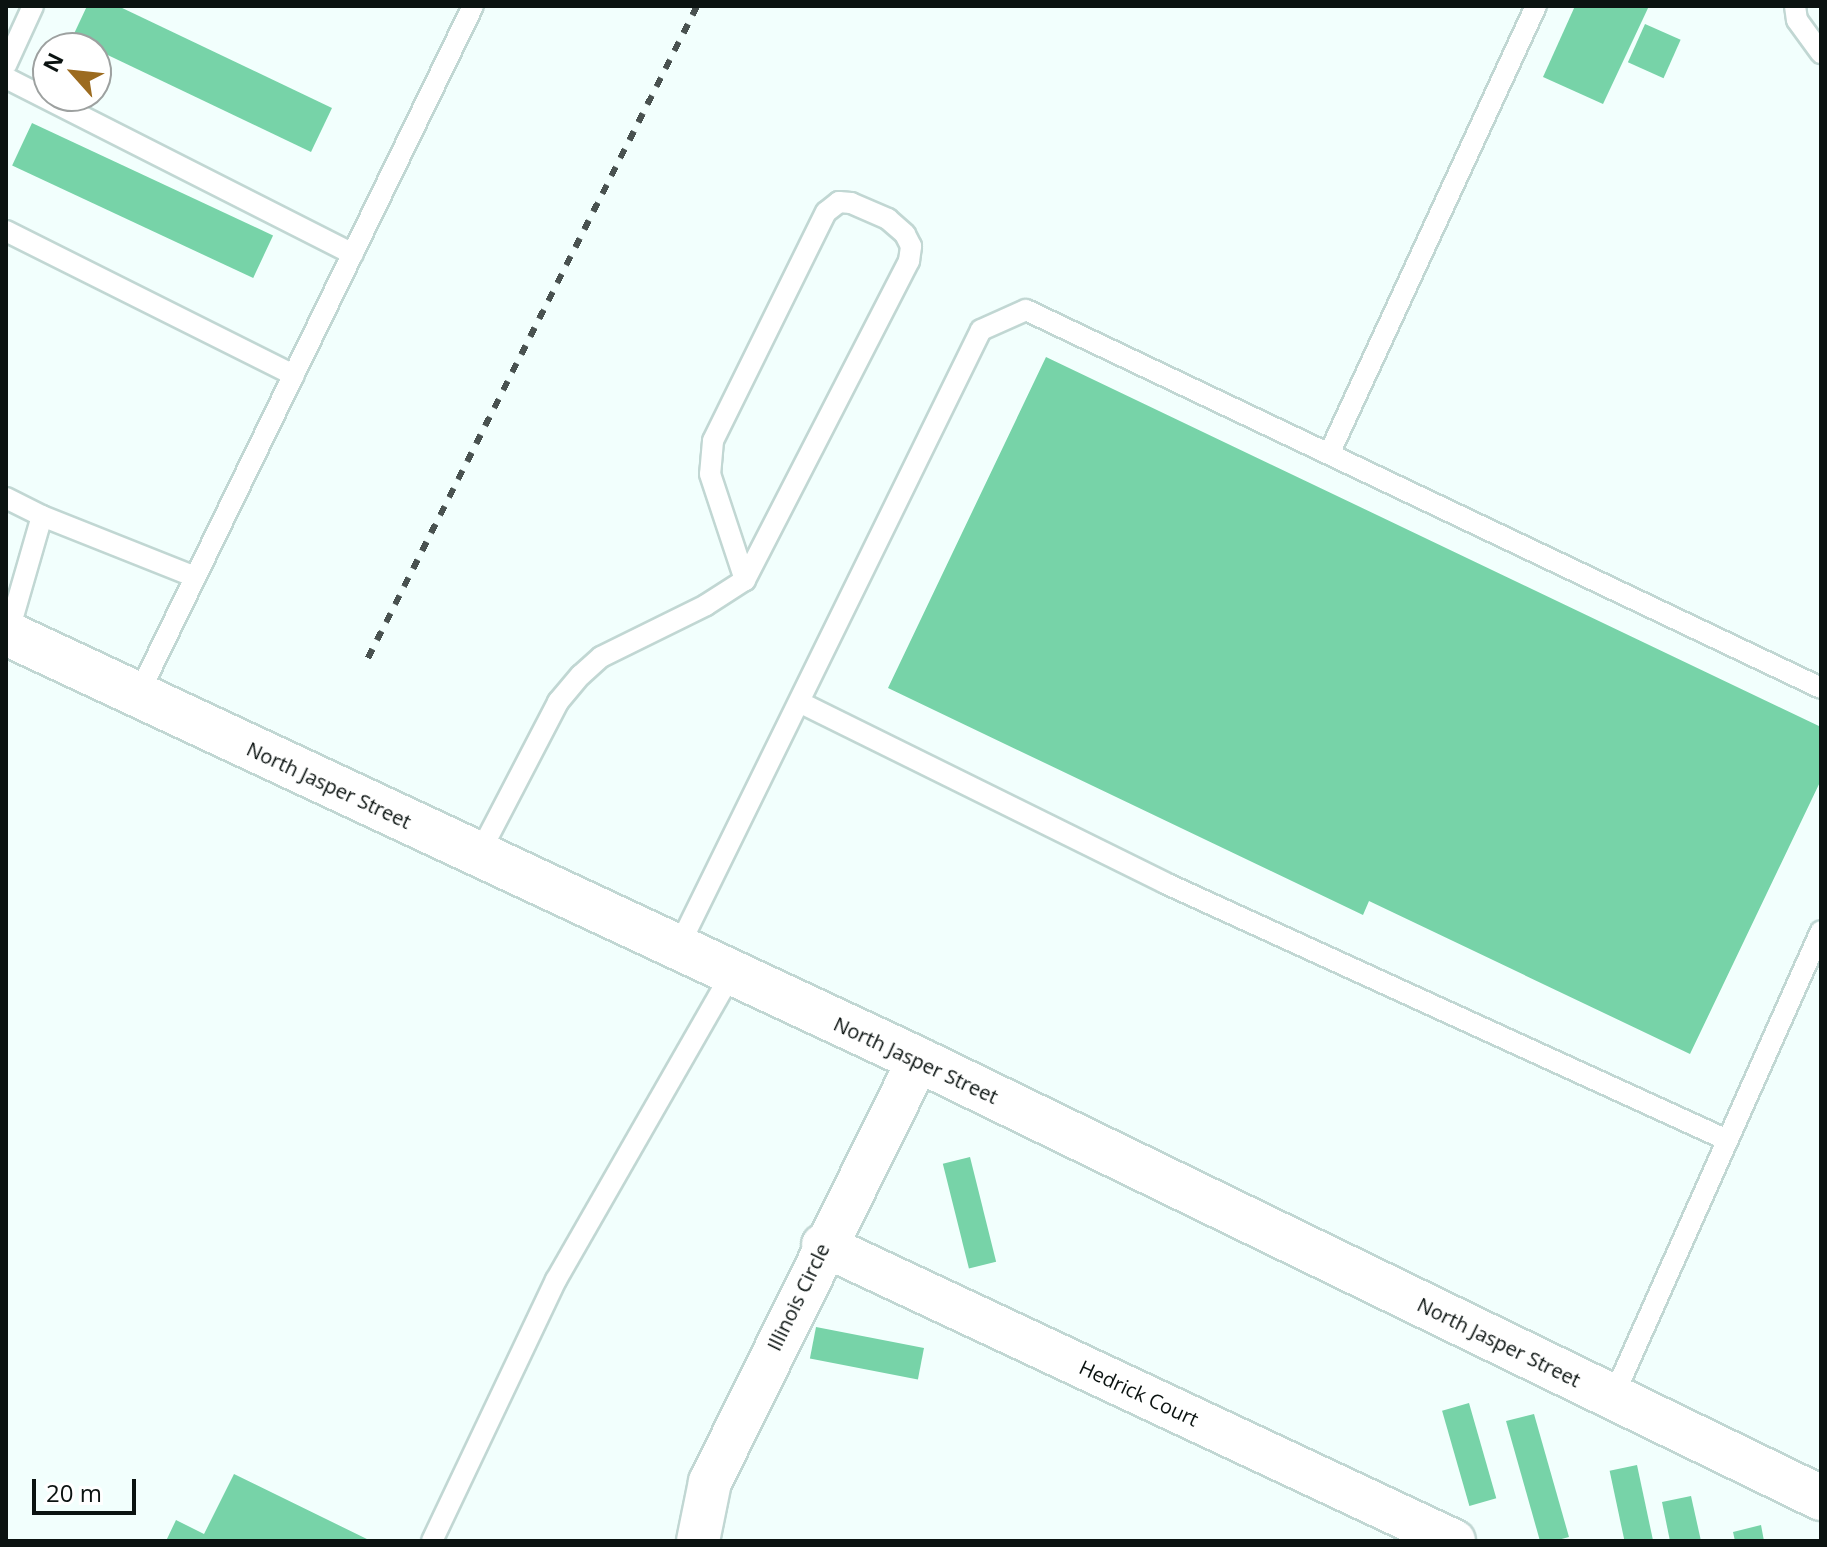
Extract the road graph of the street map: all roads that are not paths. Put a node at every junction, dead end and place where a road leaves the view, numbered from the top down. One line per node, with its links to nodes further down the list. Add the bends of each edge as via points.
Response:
1 (33, 6): 6 (lane)
2 (473, 6): 9 (lane)
3 (1536, 6): 11 (lane)
4 (1795, 6): 5 (lane, via 1797,20)
5 (1821, 53)
6 (6, 65)
7 (6, 78): 9 (lane)
8 (6, 231): 10 (lane)
9 (353, 254): 10 (lane)
10 (294, 375): 14 (lane)
11 (1329, 454): 17 (lane); 19 (lane, via 1026,310 981,330)
12 (6, 498): 13 (lane)
13 (42, 516): 14 (lane); 16 (lane)
14 (195, 577): 18 (lane)
15 (745, 580): 15 (lane, via 909,261 911,246 905,234 888,219 851,203 839,202 826,212 713,441 710,474); 20 (lane, via 601,657 581,675 558,702)
16 (7, 634): 18 (street, North Jasper Street)
17 (1821, 688)
18 (138, 695): 20 (street, North Jasper Street)
19 (801, 703): 22 (lane); 25 (lane, via 1165,883)
20 (478, 856): 22 (street, North Jasper Street)
21 (1821, 931): 25 (lane)
22 (678, 948): 23 (street, North Jasper Street)
23 (732, 973): 24 (street, North Jasper Street); 30 (lane, via 556,1280)
24 (919, 1060): 26 (street, Illinois Circle); 27 (street, North Jasper Street)
25 (1727, 1140): 27 (lane)
26 (823, 1245): 29 (street, Hedrick Court); 31 (street, Illinois Circle, via 710,1482)
27 (1613, 1397): 28 (street, North Jasper Street)
28 (1821, 1498)
29 (1432, 1536)
30 (432, 1541)
31 (698, 1541)

